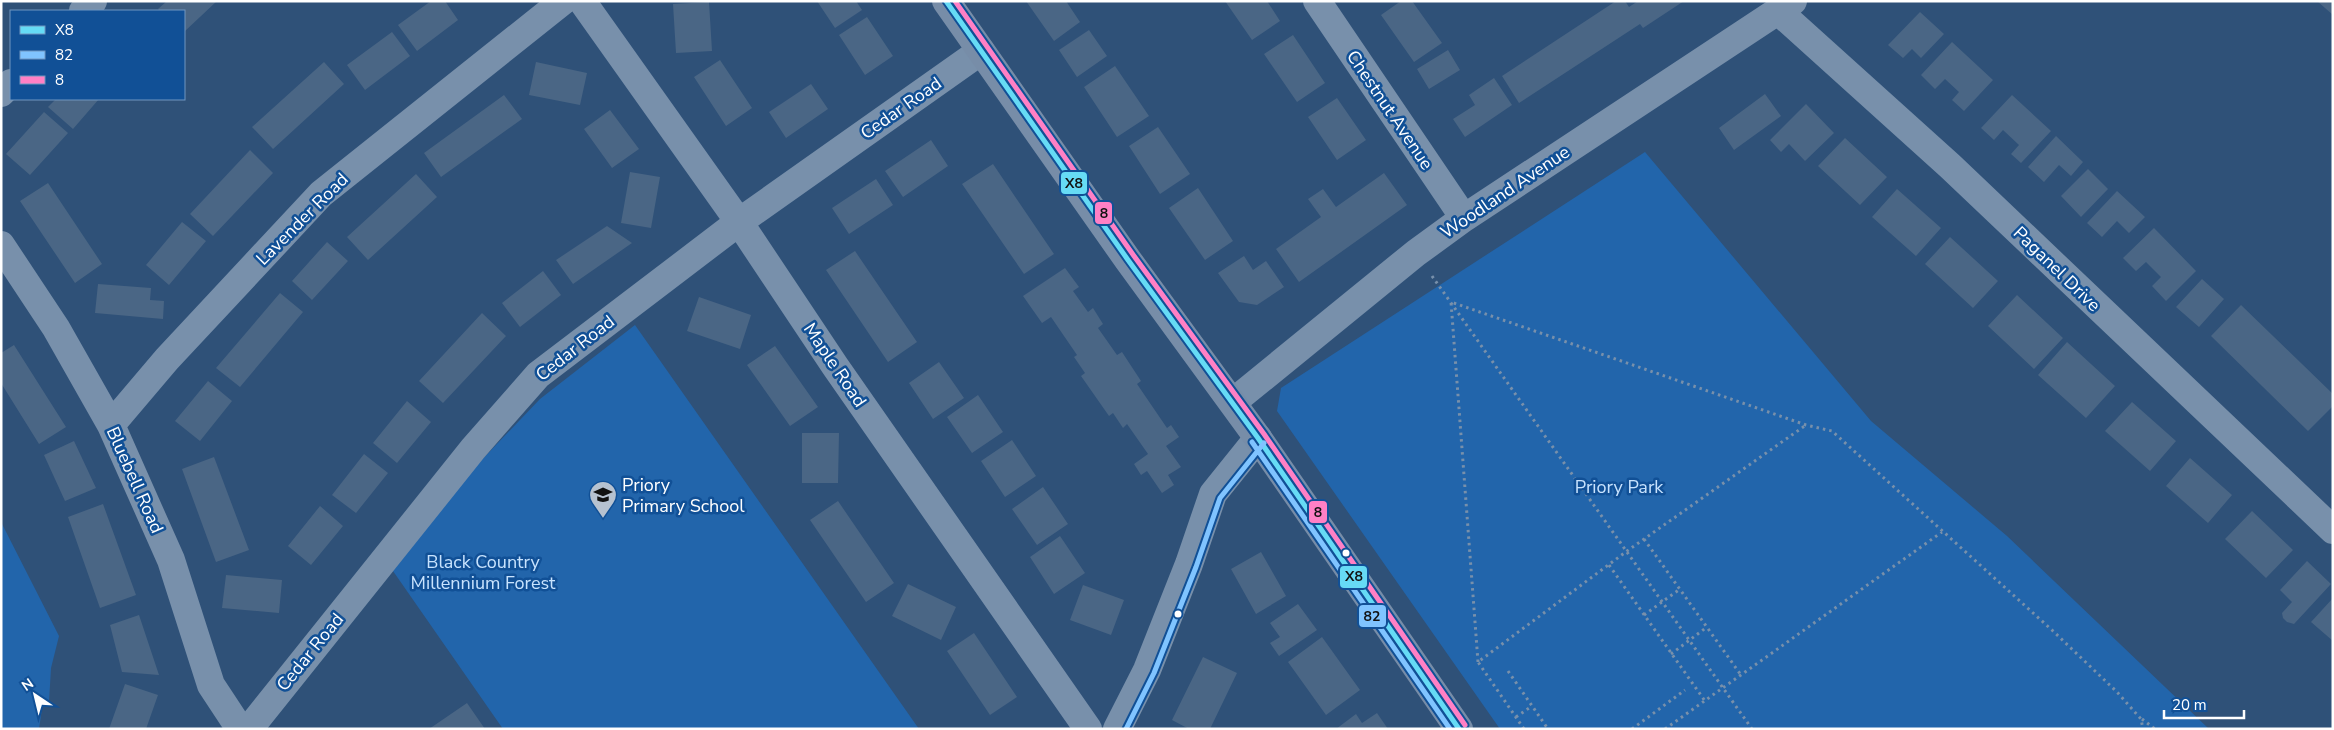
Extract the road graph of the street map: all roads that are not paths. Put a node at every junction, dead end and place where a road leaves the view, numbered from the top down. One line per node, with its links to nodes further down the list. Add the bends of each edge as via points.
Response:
1 (93, 1): 7 (street)
2 (563, 1): 13 (street, Lavender Road, via 321,194 166,359)
3 (582, 1): 10 (street, Maple Road)
4 (946, 1): 8 (main road)
5 (1316, 1): 9 (street, Chestnut Avenue)
6 (1785, 6): 9 (street, Woodland Avenue); 15 (street, Paganel Drive)
7 (84, 10)
8 (981, 51): 10 (street, Cedar Road); 12 (main road)
9 (1464, 218): 12 (street, Woodland Avenue, via 1416,253)
10 (739, 222): 17 (street, Cedar Road, via 538,375 473,449); 18 (street, Maple Road, via 835,366)
11 (1, 245): 13 (street, Bluebell Road, via 56,328)
12 (1233, 402): 14 (main road)
13 (111, 425): 16 (street, Bluebell Road, via 171,560 211,685)
14 (1258, 438): 19 (street, via 1213,494 1147,670); 20 (main road)
15 (2333, 530)
16 (240, 729)
17 (249, 729)
18 (1088, 729)
19 (1117, 729)
20 (1459, 729)

